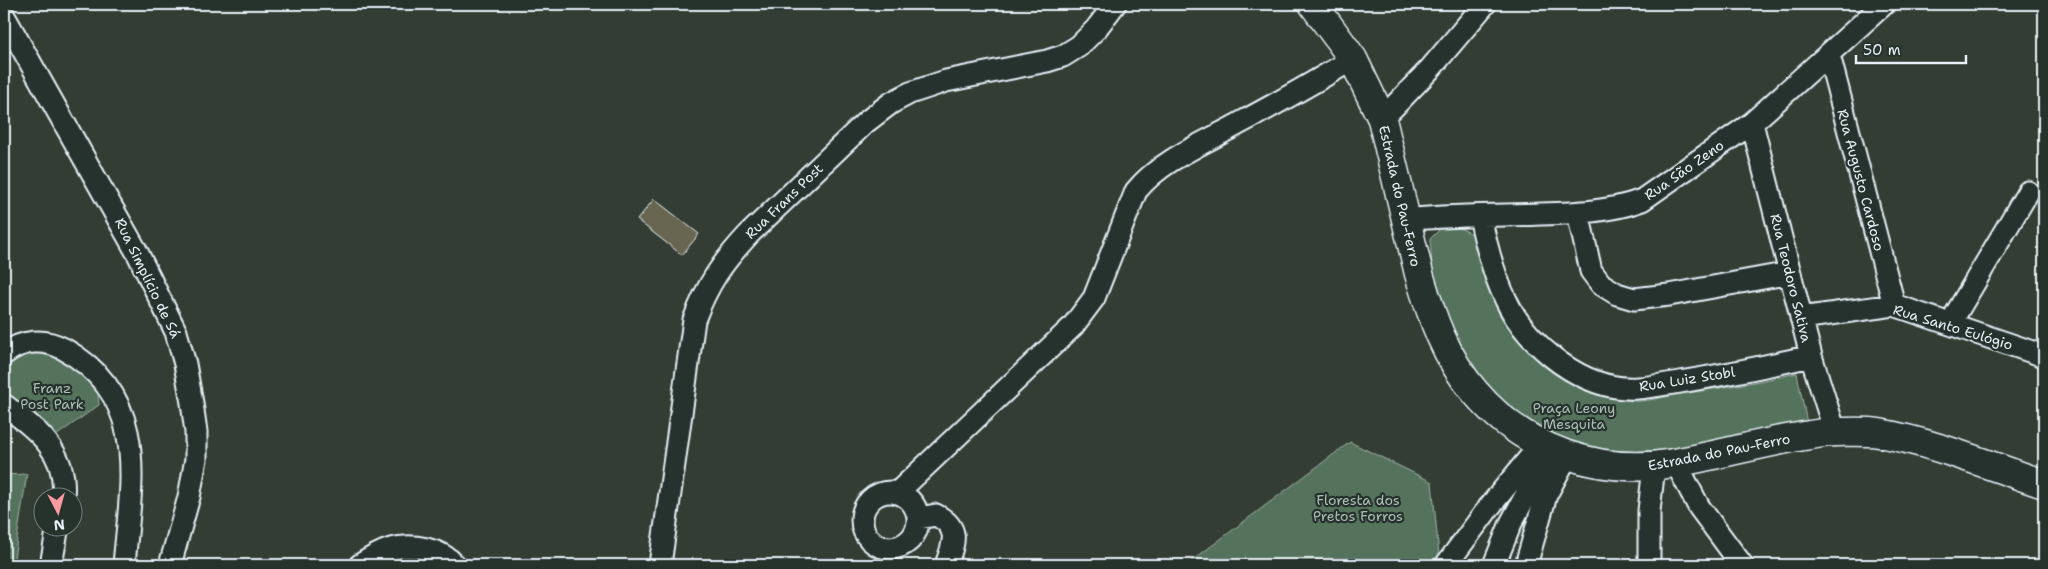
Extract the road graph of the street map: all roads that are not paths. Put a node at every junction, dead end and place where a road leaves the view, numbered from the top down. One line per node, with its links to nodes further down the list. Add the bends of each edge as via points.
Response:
1 (1116, 4): 37 (street, Rua Frans Post, via 1096,29 1064,56 946,81 891,103 866,122 731,254 714,276 694,320)
2 (1313, 4): 7 (main road, Estrada do Pau-Ferro)
3 (1485, 4): 8 (street)
4 (1884, 4): 6 (street, Rua São Zeno)
5 (4, 16): 34 (street, Rua Simplício de Sá, via 138,254 176,332 192,403 196,459)
6 (1829, 55): 9 (street, Rua São Zeno); 15 (street, Rua Augusto Cardoso)
7 (1353, 59): 8 (main road, Estrada do Pau-Ferro); 27 (street, via 1177,158 1144,182 1136,191 1094,298 1079,318)
8 (1382, 119): 13 (main road, Estrada do Pau-Ferro)
9 (1752, 123): 11 (street, Rua São Zeno, via 1642,200); 14 (street, Rua Teodoro Sativa)
10 (2028, 192): 17 (street)
11 (1578, 213): 12 (street, Rua São Zeno); 14 (street, via 1590,271 1601,284 1634,299)
12 (1480, 216): 13 (street, Rua São Zeno); 19 (street, Rua Luiz Stobl, via 1493,268 1506,302 1524,327 1547,355 1606,386 1637,388)
13 (1405, 220): 23 (main road, Estrada do Pau-Ferro, via 1428,306 1457,368 1493,412 1522,434)
14 (1790, 273): 16 (street, Rua Teodoro Sativa)
15 (1894, 305): 16 (street, Rua Santo Eulógio); 17 (street, Rua Santo Eulógio)
16 (1801, 318): 19 (street, Rua Teodoro Sativa)
17 (1950, 324): 20 (street, Rua Santo Eulógio)
18 (4, 354): 33 (street, via 14,346 33,342 55,344 98,374 121,410 132,464)
19 (1811, 356): 22 (street, Rua Teodoro Sativa)
20 (2044, 356)
21 (4, 405): 26 (street, via 56,454 62,468)
22 (1834, 432): 24 (main road, Estrada do Pau-Ferro); 25 (main road, Estrada do Pau-Ferro, via 1877,433 1922,443)
23 (1553, 450): 24 (main road, Estrada do Pau-Ferro, via 1590,463 1619,467); 28 (street); 30 (street); 39 (street, via 1490,506)
24 (1665, 464): 43 (street, via 1649,511); 44 (street)
25 (2044, 484)
26 (63, 486)
27 (897, 493): 29 (street, via 912,502); 29 (street, via 880,494 866,505 862,522 868,538 883,548 901,546 914,536)
28 (1546, 495): 30 (street); 42 (street)
29 (919, 518): 38 (street, via 936,515 953,530 954,541)
30 (1511, 523): 40 (street); 41 (street)
31 (56, 536): 32 (street)
32 (51, 565)
33 (124, 565)
34 (170, 565)
35 (360, 565): 36 (street, via 390,549 407,546 448,557)
36 (456, 565)
37 (660, 565)
38 (946, 565)
39 (1446, 565)
40 (1478, 565)
41 (1494, 565)
42 (1526, 565)
43 (1648, 565)
44 (1742, 565)

